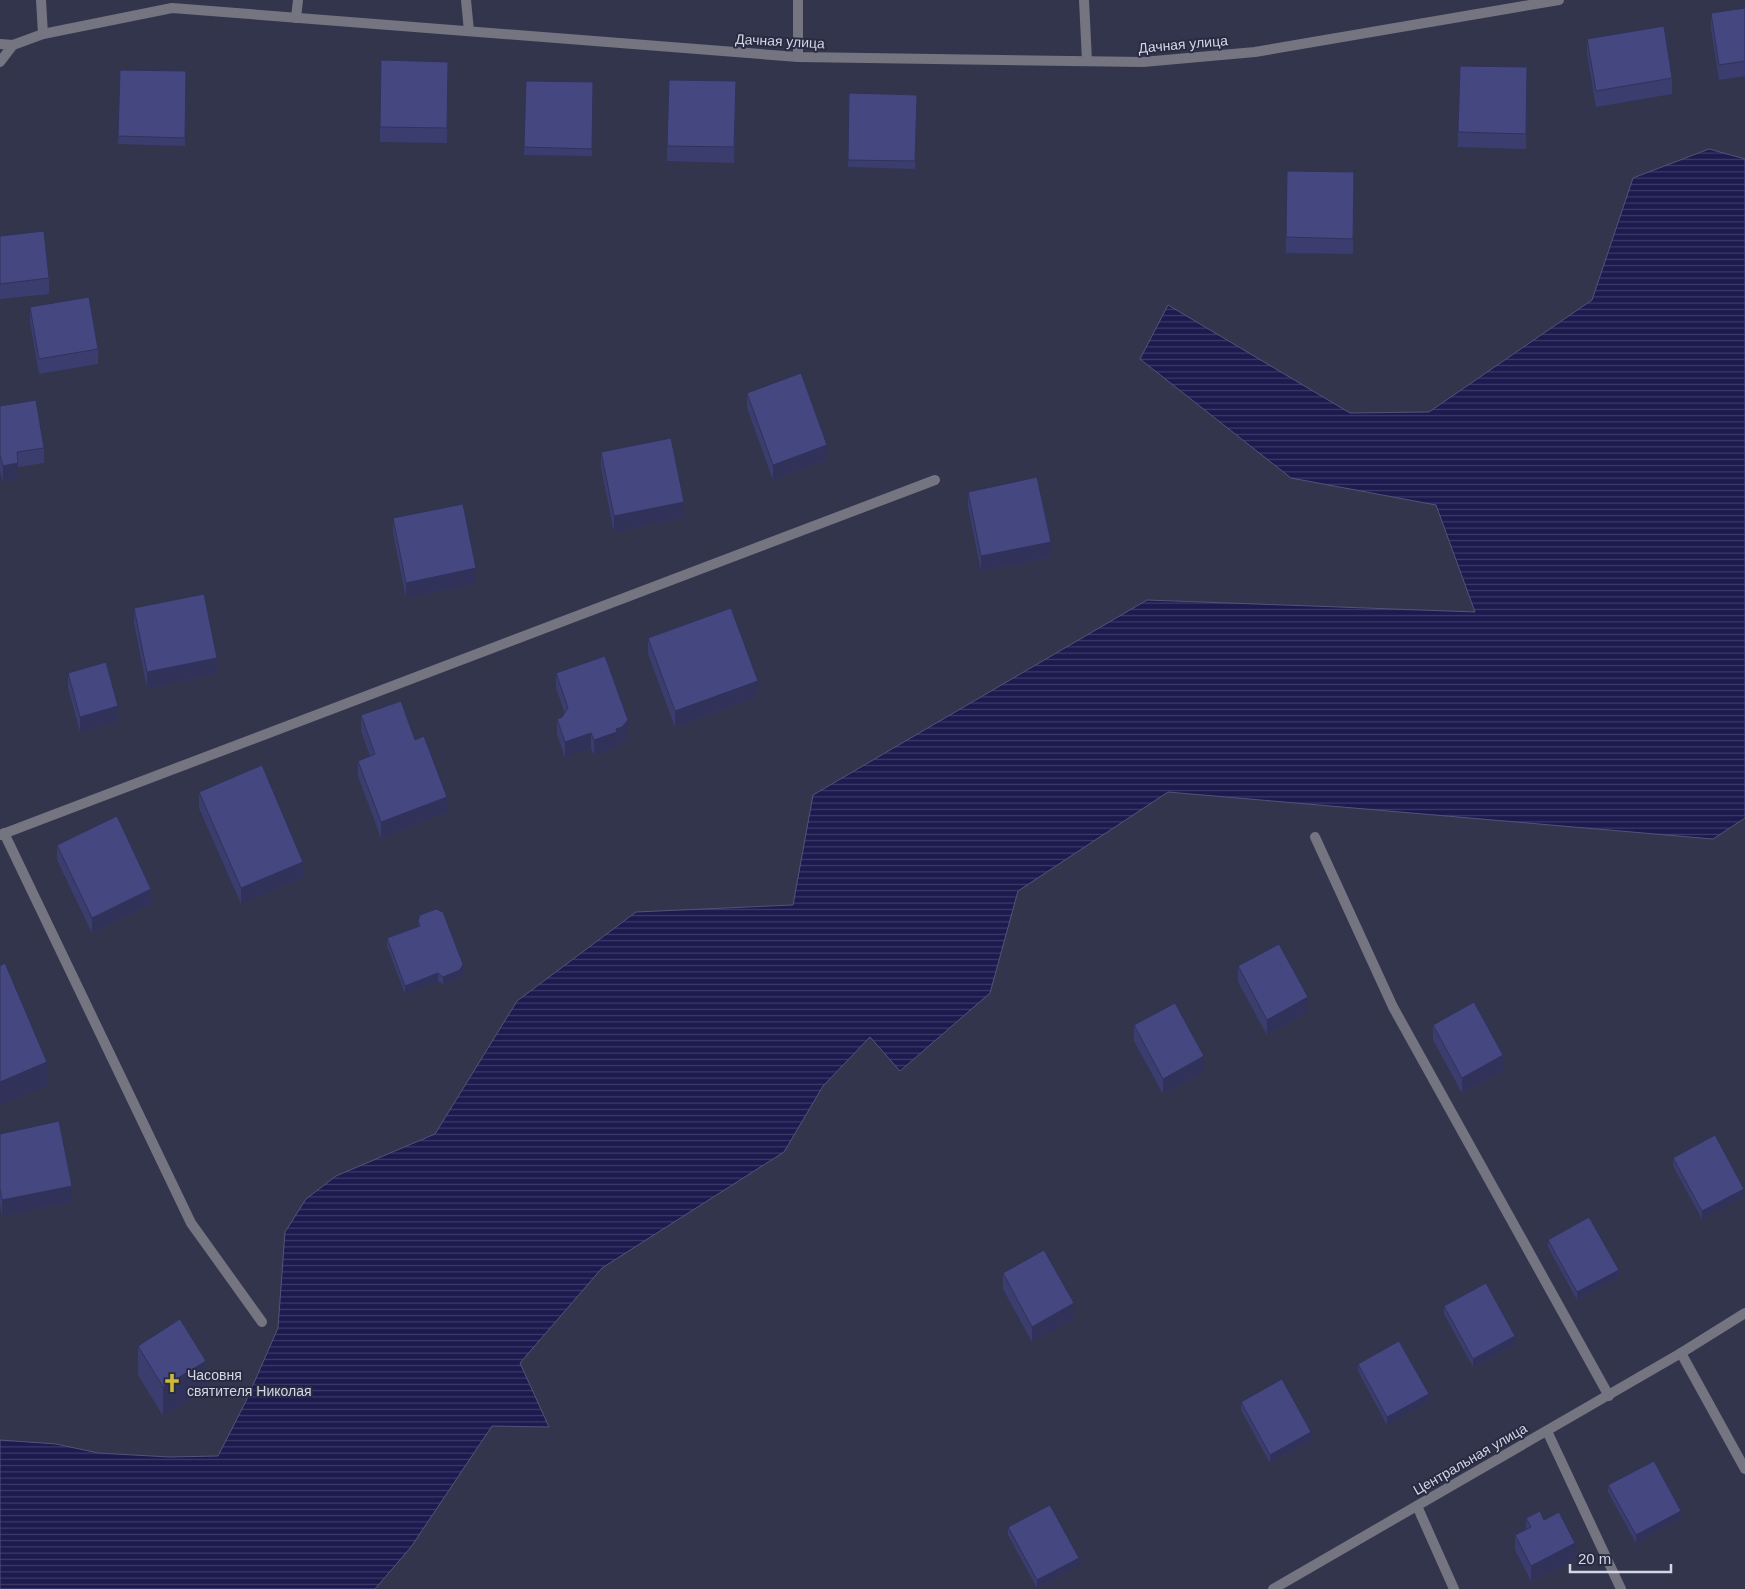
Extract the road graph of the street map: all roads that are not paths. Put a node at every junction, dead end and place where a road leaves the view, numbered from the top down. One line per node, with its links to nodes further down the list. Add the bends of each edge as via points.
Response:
1 (41, 0): 9 (street)
2 (298, 0): 7 (street)
3 (466, 0): 8 (street)
4 (798, 0): 12 (street)
5 (1084, 0): 14 (street)
6 (1559, 0): 14 (street, Дачная улица, via 1255,52 1143,62)
7 (296, 18): 8 (street, Дачная улица); 9 (street, Дачная улица, via 172,8)
8 (469, 31): 12 (street, Дачная улица)
9 (43, 34): 11 (street, Дачная улица)
10 (0, 44): 11 (street, Дачная улица)
11 (13, 44): 13 (street)
12 (798, 57): 14 (street, Дачная улица)
13 (0, 62)
14 (1087, 62)
15 (935, 480): 16 (street)
16 (1, 831): 19 (street, via 191,1223)
17 (1315, 837): 21 (street, via 1393,1007)
18 (1745, 1313): 20 (street, Центральная улица)
19 (262, 1322)
20 (1681, 1354): 21 (street, Центральная улица); 23 (street)
21 (1609, 1396): 22 (street, Центральная улица)
22 (1547, 1431): 24 (street, Центральная улица); 27 (street)
23 (1745, 1468)
24 (1417, 1506): 25 (street, Центральная улица); 26 (street)
25 (1274, 1589)
26 (1454, 1589)
27 (1621, 1589)

